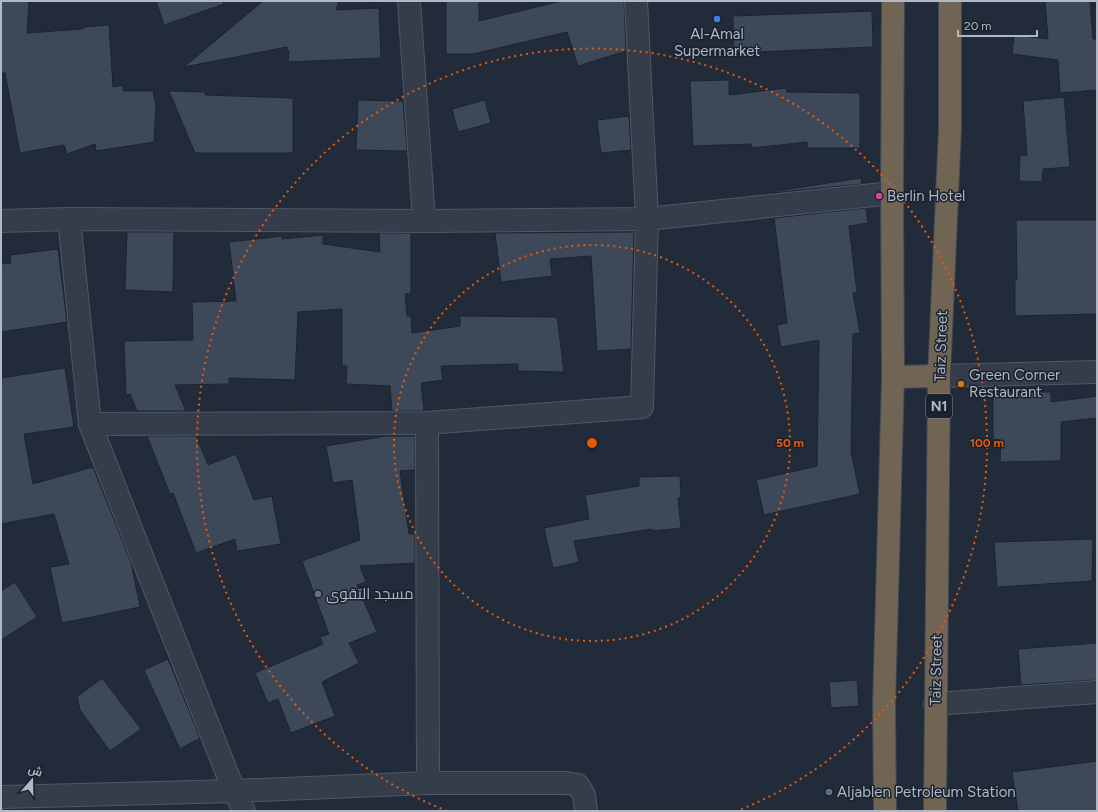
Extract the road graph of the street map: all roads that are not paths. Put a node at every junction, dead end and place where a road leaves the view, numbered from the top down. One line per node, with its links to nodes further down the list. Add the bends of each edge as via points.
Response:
1 (409, 1): 9 (street)
2 (636, 1): 7 (street)
3 (893, 1): 5 (highway)
4 (950, 1): 11 (highway, Taiz Street / N1, via 950,129)
5 (892, 193): 7 (street); 12 (highway)
6 (69, 219): 8 (street); 9 (street); 14 (street)
7 (647, 219): 9 (street); 13 (street, via 642,407)
8 (1, 221)
9 (424, 221)
10 (1097, 372): 11 (street)
11 (939, 376): 12 (highway); 16 (highway, Taiz Street / N1)
12 (893, 377): 22 (highway, via 884,706)
13 (427, 423): 14 (street); 17 (street)
14 (90, 424): 18 (street)
15 (1097, 692): 16 (street)
16 (935, 704): 23 (highway, Taiz Street / N1)
17 (428, 783): 18 (street); 21 (street, via 567,783 578,785 584,795)
18 (234, 791): 19 (street); 20 (street)
19 (1, 797)
20 (244, 811)
21 (586, 811)
22 (885, 811)
23 (935, 811)

